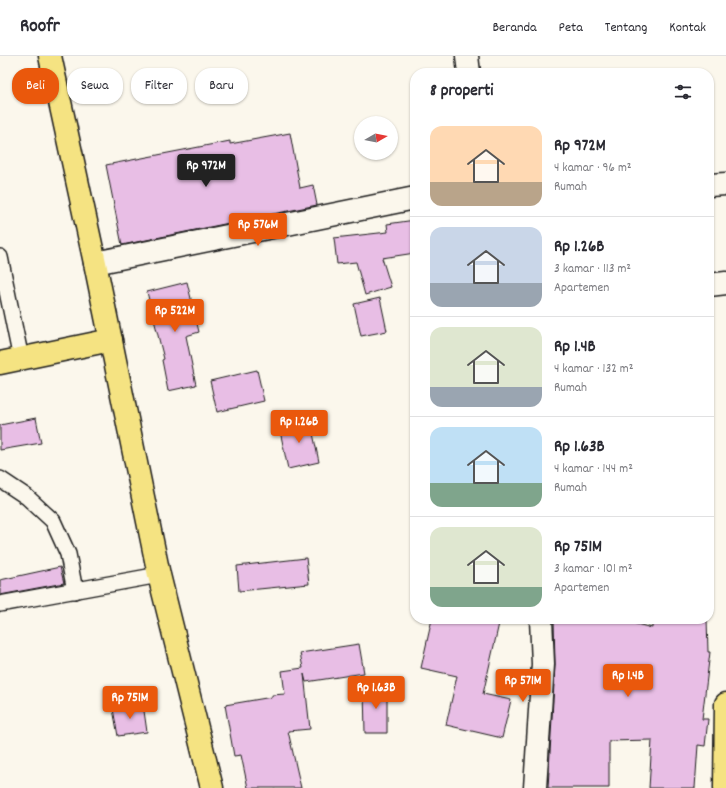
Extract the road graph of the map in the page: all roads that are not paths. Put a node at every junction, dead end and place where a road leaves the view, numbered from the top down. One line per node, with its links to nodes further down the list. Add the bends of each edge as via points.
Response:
1 (50, 56): 8 (main road)
2 (467, 56): 3 (street)
3 (468, 68)
4 (726, 184): 5 (street)
5 (714, 185)
6 (410, 199): 8 (street)
7 (0, 257): 12 (lane)
8 (95, 263): 11 (main road)
9 (726, 283): 10 (street)
10 (714, 284)
11 (111, 340): 12 (main road); 14 (main road)
12 (10, 361)
13 (0, 479): 15 (lane, via 27,497 53,521 68,554)
14 (159, 575): 15 (lane); 19 (main road)
15 (74, 591): 16 (lane)
16 (0, 604)
17 (541, 624): 20 (street, via 543,664)
18 (726, 704): 21 (main road)
19 (212, 788)
20 (535, 788)
21 (725, 788)

